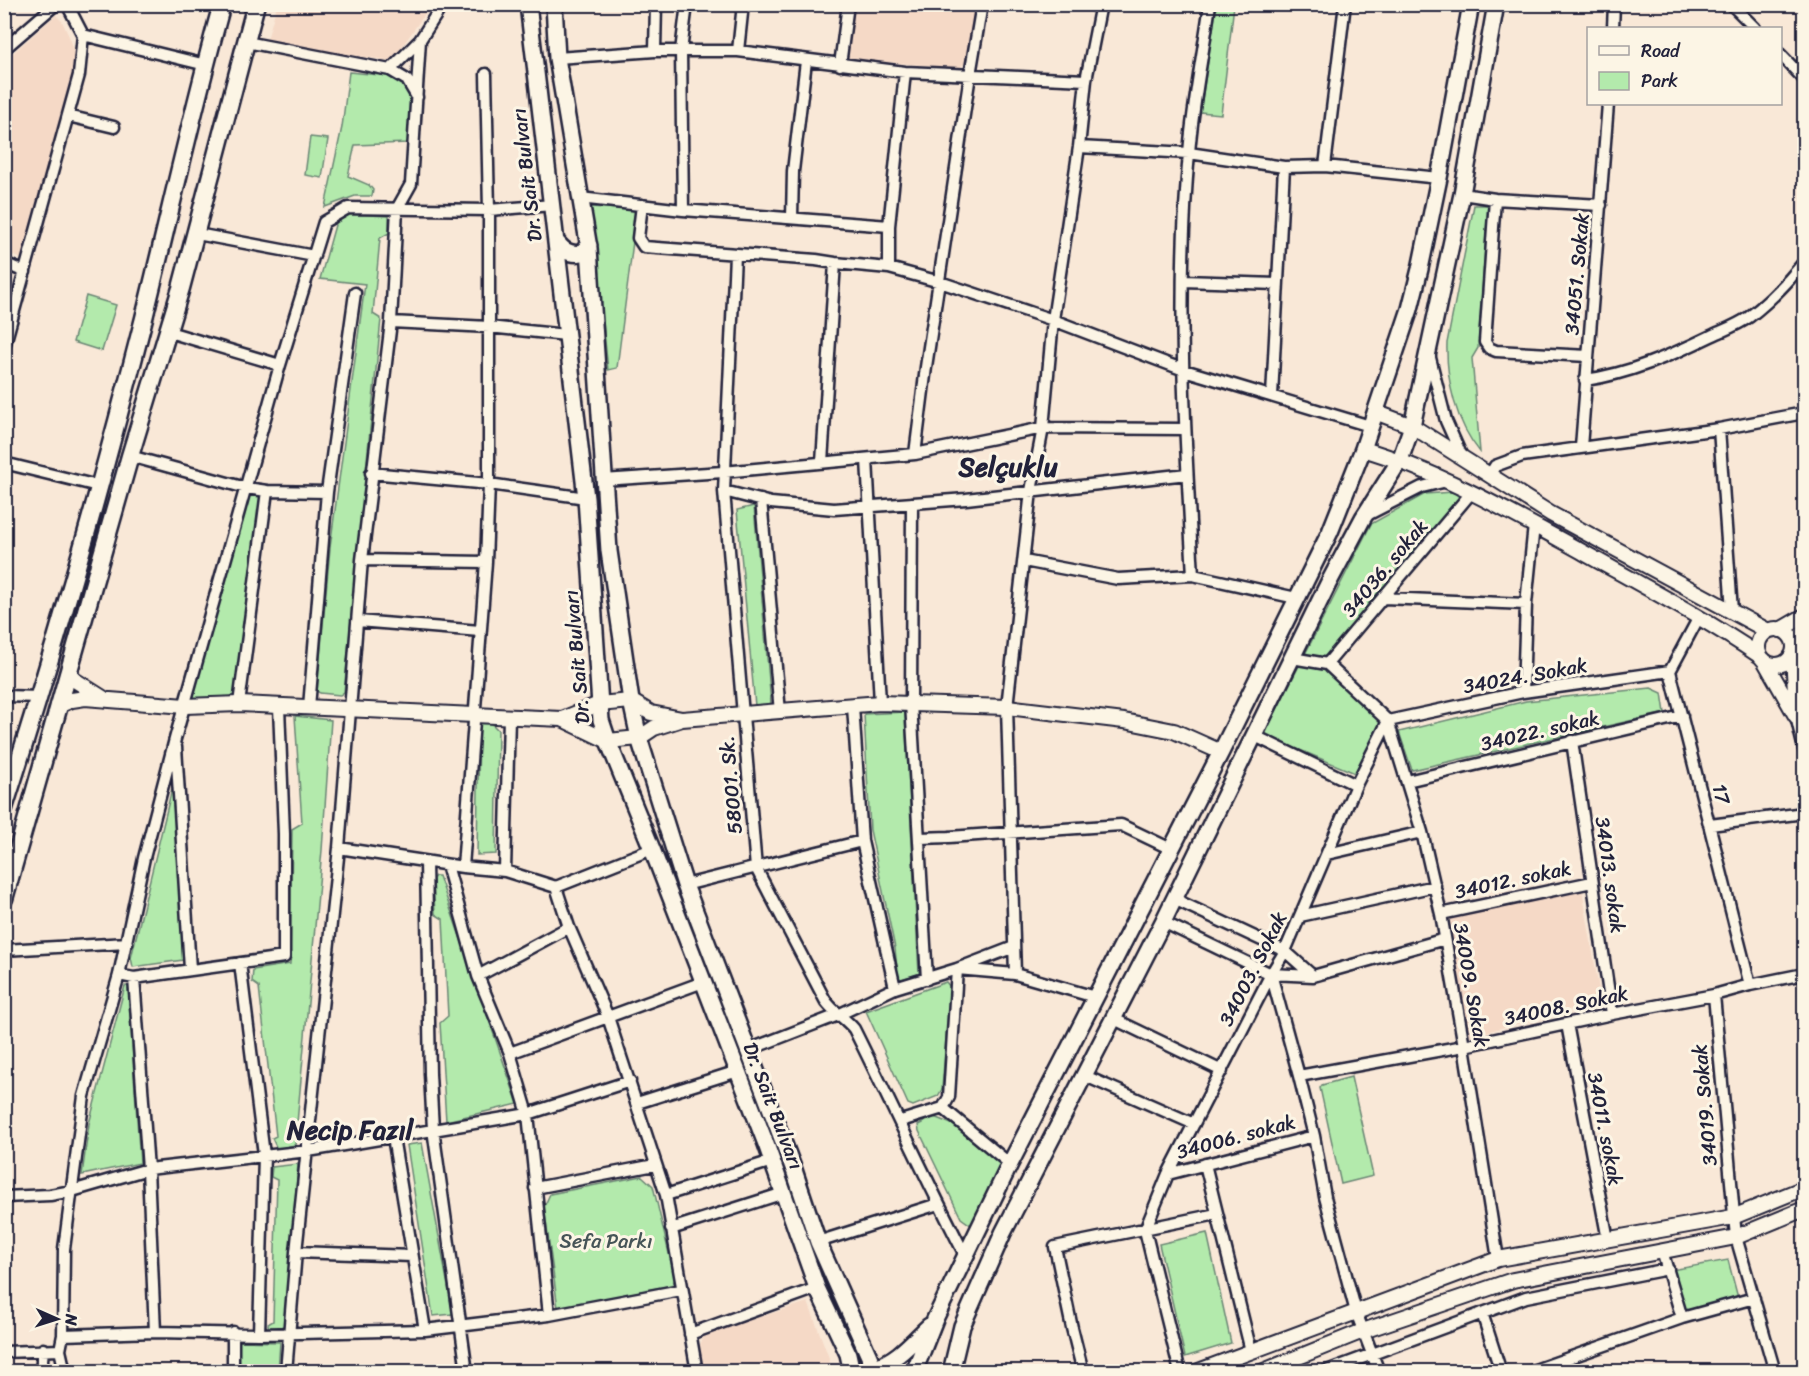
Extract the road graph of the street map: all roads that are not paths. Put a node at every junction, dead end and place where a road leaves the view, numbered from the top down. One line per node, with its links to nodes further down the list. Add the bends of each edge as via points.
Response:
1 (56, 4): 25 (street)
2 (67, 4): 22 (street)
3 (222, 4): 33 (main road)
4 (256, 4): 24 (main road)
5 (443, 4): 23 (street)
6 (528, 4): 53 (main road, Dr. Sait Bulvarı)
7 (554, 4): 30 (main road, Dr. Sait Bulvarı)
8 (656, 4): 26 (street)
9 (687, 4): 27 (street)
10 (743, 4): 28 (street)
11 (848, 4): 34 (street)
12 (982, 4): 38 (street)
13 (1101, 4): 40 (street)
14 (1210, 4): 46 (street)
15 (1345, 4): 47 (street)
16 (1471, 4): 49 (main road)
17 (1496, 4): 50 (main road)
18 (1614, 4): 20 (street)
19 (1731, 4): 21 (street)
20 (1613, 27)
21 (1754, 27)
22 (83, 35): 33 (street); 43 (street, via 79,75)
23 (420, 39): 35 (street); 41 (street)
24 (246, 42): 35 (street); 61 (main road)
25 (4, 49)
26 (655, 51): 27 (street); 30 (street)
27 (681, 51): 28 (street); 58 (street)
28 (738, 51): 32 (street)
29 (1782, 56): 39 (street)
30 (557, 58): 51 (main road, Dr. Sait Bulvarı)
31 (1804, 60): 39 (street)
32 (806, 61): 34 (street); 59 (street, via 793,171)
33 (206, 65): 109 (main road)
34 (840, 65): 36 (street)
35 (390, 70): 41 (street, via 407,80)
36 (905, 72): 38 (street); 60 (street)
37 (486, 74): 57 (street)
38 (970, 75): 40 (street); 72 (street)
39 (1803, 77)
40 (1086, 80): 45 (street)
41 (417, 97): 56 (street, via 411,184)
42 (1608, 105): 55 (street, 34051. Sokak)
43 (68, 116): 44 (street); 70 (street)
44 (114, 127)
45 (1079, 147): 46 (street); 75 (street)
46 (1189, 153): 48 (street); 71 (street)
47 (1325, 166): 48 (street); 49 (street)
48 (1284, 167): 73 (street)
49 (1439, 178): 88 (main road, via 1410,309)
50 (1462, 194): 52 (street); 81 (main road)
51 (580, 198): 54 (street); 63 (main road, Dr. Sait Bulvarı)
52 (1495, 200): 55 (street); 82 (street, via 1485,342 1496,351)
53 (553, 205): 57 (street); 62 (main road, Dr. Sait Bulvarı)
54 (642, 205): 58 (street); 64 (street, via 638,238 644,247)
55 (1601, 205): 82 (street, 34051. Sokak)
56 (397, 208): 57 (street); 65 (street, via 348,208 324,222); 76 (street)
57 (489, 210): 77 (street)
58 (683, 210): 59 (street)
59 (792, 218): 60 (street)
60 (889, 226): 69 (street)
61 (197, 234): 65 (street); 78 (main road)
62 (556, 241): 63 (main road, via 571,253 581,253); 79 (main road, Dr. Sait Bulvarı)
63 (589, 245): 106 (main road, Dr. Sait Bulvarı)
64 (735, 255): 68 (street); 102 (street, 58001. Sk.)
65 (314, 256): 83 (street)
66 (1804, 262): 85 (street, via 1765,305 1746,319 1642,365)
67 (4, 263): 70 (street)
68 (835, 264): 69 (street); 100 (street)
69 (889, 268): 72 (street)
70 (25, 272): 80 (street)
71 (1183, 281): 73 (street); 84 (street)
72 (940, 282): 75 (street); 95 (street)
73 (1277, 284): 86 (street)
74 (356, 293): 114 (street)
75 (1053, 320): 84 (street); 90 (street)
76 (391, 322): 77 (street); 103 (street)
77 (489, 327): 79 (street); 108 (street)
78 (169, 332): 83 (street); 96 (main road)
79 (566, 335): 116 (main road, Dr. Sait Bulvarı)
80 (4, 347)
81 (1428, 353): 89 (main road); 98 (street, via 1446,421)
82 (1588, 356): 85 (street, 34051. Sokak)
83 (280, 365): 110 (street)
84 (1184, 370): 86 (street); 91 (street)
85 (1585, 380): 93 (street, 34051. Sokak)
86 (1272, 396): 88 (street)
87 (1804, 413): 92 (street)
88 (1373, 419): 89 (street); 94 (main road)
89 (1412, 426): 98 (street); 99 (main road)
90 (1043, 428): 91 (street); 95 (street); 113 (street)
91 (1185, 429): 104 (street)
92 (1719, 429): 93 (street); 129 (street)
93 (1581, 447): 105 (street, via 1522,456 1495,466)
94 (1363, 449): 99 (street); 126 (main road, via 1330,532)
95 (915, 454): 97 (street)
96 (130, 456): 110 (street); 140 (main road)
97 (867, 459): 100 (street); 119 (street)
98 (1463, 459): 105 (street)
99 (1400, 460): 107 (street); 120 (main road)
100 (822, 462): 102 (street)
101 (4, 463): 109 (street)
102 (723, 472): 106 (street); 112 (street, 58001. Sk.)
103 (371, 473): 108 (street); 122 (street)
104 (1187, 474): 113 (street); 125 (street)
105 (1489, 476): 129 (street, via 1551,514)
106 (603, 480): 146 (main road, Dr. Sait Bulvarı)
107 (1447, 481): 115 (street); 120 (street, via 1422,488)
108 (489, 484): 116 (street); 124 (street)
109 (98, 486): 144 (main road)
110 (246, 488): 111 (street); 152 (street)
111 (267, 491): 114 (street); 148 (street)
112 (724, 491): 117 (street); 160 (street, 58001. Sk.)
113 (1031, 491): 118 (street); 123 (street)
114 (327, 492): 155 (street)
115 (1470, 493): 121 (street); 127 (street, 34036. sokak)
116 (586, 498): 149 (main road, Dr. Sait Bulvarı)
117 (761, 500): 119 (street, via 834,509); 158 (street)
118 (912, 503): 119 (street); 150 (street)
119 (869, 507): 147 (street)
120 (1363, 518): 137 (main road)
121 (1534, 525): 128 (street); 131 (street)
122 (362, 560): 124 (street); 132 (street)
123 (1024, 561): 125 (street, via 1118,579); 156 (street)
124 (486, 562): 134 (street)
125 (1193, 575): 126 (street)
126 (1296, 598): 173 (main road)
127 (1384, 598): 128 (street); 139 (street, 34036. sokak)
128 (1526, 604): 142 (street)
129 (1732, 611): 133 (street)
130 (1804, 616): 133 (street)
131 (1699, 617): 138 (street); 141 (street)
132 (358, 621): 134 (street); 157 (street)
133 (1774, 630): 136 (street, via 1790,636); 138 (street, via 1760,639)
134 (480, 631): 159 (street)
135 (1804, 631): 136 (street)
136 (1793, 650): 138 (street, via 1790,658 1780,664); 162 (street)
137 (1292, 658): 139 (street); 167 (main road)
138 (1762, 658): 162 (street)
139 (1327, 664): 166 (street)
140 (69, 669): 145 (street, via 73,678); 151 (main road)
141 (1670, 671): 142 (street, 34024. Sokak); 161 (street, 17)
142 (1523, 692): 166 (street, 34024. Sokak)
143 (4, 696): 144 (street)
144 (40, 697): 176 (main road)
145 (105, 699): 151 (street, via 72,699); 152 (street)
146 (631, 701): 149 (street); 165 (street, via 651,712); 168 (main road, Dr. Sait Bulvarı)
147 (880, 703): 150 (street); 153 (street)
148 (239, 704): 152 (street); 154 (street)
149 (599, 704): 164 (street); 170 (main road, Dr. Sait Bulvarı)
150 (910, 704): 156 (street); 181 (street)
151 (58, 706): 196 (main road)
152 (185, 706): 169 (street)
153 (853, 706): 158 (street); 182 (street)
154 (279, 707): 155 (street); 207 (street, via 285,954 281,959)
155 (309, 707): 157 (street)
156 (1007, 707): 173 (street, via 1174,731); 180 (street)
157 (349, 709): 159 (street); 183 (street)
158 (780, 712): 160 (street)
159 (474, 715): 163 (street); 189 (street)
160 (743, 716): 165 (street); 190 (street, 58001. Sk.)
161 (1682, 716): 171 (street, 34022. sokak); 178 (street, 17)
162 (1796, 716): 172 (street)
163 (509, 717): 164 (street); 191 (street)
164 (562, 719): 170 (street)
165 (682, 719): 168 (street, via 654,728)
166 (1388, 721): 174 (street, 34009. Sokak); 175 (street, 34003. Sokak)
167 (1253, 735): 175 (street); 197 (main road)
168 (639, 738): 170 (street); 193 (main road, Dr. Sait Bulvarı)
169 (176, 739): 203 (street, via 144,858); 208 (street)
170 (608, 741): 184 (main road, Dr. Sait Bulvarı)
171 (1572, 741): 174 (street, 34022. sokak); 192 (street, 34013. sokak)
172 (1804, 748)
173 (1221, 752): 185 (main road)
174 (1407, 781): 179 (street, 34009. Sokak)
175 (1356, 785): 186 (street, 34003. Sokak)
176 (4, 808)
177 (1804, 813): 178 (street)
178 (1710, 825): 219 (street, 17)
179 (1422, 832): 186 (street); 194 (street, 34009. Sokak)
180 (1010, 833): 181 (street); 185 (street, via 1121,825); 204 (street)
181 (920, 838): 217 (street)
182 (862, 841): 190 (street); 220 (street)
183 (339, 848): 187 (street); 244 (street)
184 (652, 849): 195 (street); 218 (main road, Dr. Sait Bulvarı)
185 (1171, 849): 222 (main road)
186 (1328, 854): 199 (street, 34003. Sokak)
187 (426, 861): 188 (street); 241 (street)
188 (447, 865): 189 (street); 214 (street)
189 (463, 867): 191 (street)
190 (756, 868): 193 (street); 224 (street, 58001. Sk., via 825,1000)
191 (505, 871): 195 (street)
192 (1592, 882): 198 (street, 34012. sokak); 223 (street, 34013. sokak)
193 (685, 885): 229 (main road, Dr. Sait Bulvarı)
194 (1435, 886): 198 (street, 34009. Sokak); 199 (street)
195 (556, 887): 201 (street)
196 (4, 899)
197 (1174, 899): 200 (main road); 206 (street)
198 (1441, 914): 202 (street, 34009. Sokak)
199 (1300, 916): 206 (street, 34003. Sokak)
200 (1163, 922): 211 (street); 226 (main road)
201 (569, 927): 214 (street); 225 (street)
202 (1445, 939): 215 (street); 228 (street, 34009. Sokak)
203 (127, 943): 205 (street); 213 (street)
204 (1014, 947): 209 (street); 210 (street)
205 (4, 951)
206 (1285, 951): 211 (street, 34003. Sokak); 215 (street)
207 (240, 963): 208 (street); 245 (street)
208 (190, 969): 216 (street)
209 (957, 969): 210 (street); 217 (street); 237 (street, via 949,1097)
210 (1015, 974): 222 (street)
211 (1271, 974): 215 (street); 232 (street, 34003. Sokak); 234 (street)
212 (1804, 974): 219 (street, 34008. Sokak)
213 (119, 975): 216 (street); 254 (street, via 84,1096)
214 (478, 976): 230 (street)
215 (1313, 976)
216 (134, 978): 250 (street)
217 (927, 979): 220 (street)
218 (703, 982): 225 (street); 231 (main road, Dr. Sait Bulvarı)
219 (1750, 985): 221 (street, 34008. Sokak)
220 (895, 988): 224 (street)
221 (1714, 995): 223 (street, 34008. Sokak); 261 (street, 34019. Sokak)
222 (1095, 997): 247 (main road)
223 (1612, 1014): 227 (street, 34008. Sokak)
224 (838, 1015): 229 (street); 239 (street, 58001. Sk., via 854,1029)
225 (608, 1017): 230 (street); 235 (street)
226 (1112, 1018): 232 (street); 233 (main road)
227 (1567, 1024): 228 (street, 34008. Sokak); 265 (street, 34011. sokak)
228 (1464, 1046): 234 (street, 34008. Sokak); 271 (street, 34009. Sokak)
229 (748, 1050): 266 (main road, Dr. Sait Bulvarı)
230 (510, 1053): 238 (street)
231 (738, 1071): 236 (street); 246 (main road, Dr. Sait Bulvarı)
232 (1222, 1071): 240 (street, 34003. Sokak)
233 (1083, 1075): 240 (street); 305 (main road, via 1003,1233 962,1326)
234 (1299, 1076): 242 (street)
235 (630, 1081): 236 (street); 238 (street)
236 (637, 1103): 249 (street)
237 (943, 1108): 239 (street); 247 (street)
238 (528, 1114): 241 (street); 252 (street)
239 (901, 1122): 258 (street, 58001. Sk.)
240 (1194, 1124): 251 (street, 34003. Sokak)
241 (433, 1130): 243 (street); 281 (street)
242 (1314, 1136): 248 (street, 34006. sokak); 276 (street, via 1325,1197)
243 (393, 1137): 244 (street); 269 (street)
244 (308, 1151): 245 (street); 268 (street)
245 (264, 1155): 250 (street); 287 (street)
246 (772, 1161): 255 (main road, Dr. Sait Bulvarı); 256 (street)
247 (1010, 1164): 270 (main road)
248 (1205, 1164): 251 (street, 34006. sokak); 260 (street)
249 (655, 1165): 252 (street); 256 (street)
250 (148, 1169): 254 (street); 284 (street)
251 (1168, 1174): 263 (street, 34003. Sokak)
252 (535, 1188): 278 (street)
253 (1804, 1188): 261 (street)
254 (72, 1191): 257 (street); 289 (street, via 64,1249)
255 (784, 1193): 262 (street); 273 (main road, Dr. Sait Bulvarı)
256 (666, 1195): 262 (street)
257 (4, 1197)
258 (938, 1204): 266 (street); 270 (street, 58001. Sk.)
259 (1804, 1209): 264 (street)
260 (1217, 1214): 263 (street); 292 (street)
261 (1733, 1215): 264 (street, 34019. Sokak); 265 (street)
262 (671, 1229): 274 (street)
263 (1145, 1230): 306 (street, via 1056,1247); 307 (street)
264 (1736, 1237): 267 (street); 275 (street, 34019. Sokak)
265 (1608, 1240): 271 (street)
266 (818, 1242): 296 (main road, Dr. Sait Bulvarı)
267 (1662, 1251): 272 (street); 283 (street, via 1513,1280)
268 (296, 1252): 269 (street); 286 (street)
269 (412, 1256): 282 (street)
270 (966, 1257): 280 (main road)
271 (1498, 1259): 276 (street)
272 (1668, 1269): 277 (street, via 1526,1297); 279 (street)
273 (817, 1288): 288 (street); 303 (main road, Dr. Sait Bulvarı)
274 (681, 1290): 278 (street); 288 (street)
275 (1754, 1298): 279 (street); 314 (street, 34019. Sokak)
276 (1356, 1312): 283 (street); 292 (street)
277 (1482, 1313): 294 (street); 312 (street)
278 (549, 1315): 281 (street)
279 (1682, 1318): 313 (street)
280 (935, 1319): 296 (main road, via 894,1358); 304 (main road)
281 (460, 1327): 282 (street); 301 (street)
282 (425, 1330): 286 (street)
283 (1363, 1331): 294 (street); 309 (street)
284 (155, 1332): 285 (street); 289 (street)
285 (233, 1332): 287 (street); 299 (street)
286 (290, 1332): 287 (street); 300 (street)
287 (259, 1334)
288 (690, 1334): 302 (street)
289 (63, 1335): 291 (street)
290 (44, 1349): 291 (street); 293 (street); 297 (street)
291 (60, 1350): 298 (street)
292 (1251, 1351): 308 (street)
293 (4, 1352)
294 (1371, 1353): 310 (street); 311 (street)
295 (1804, 1368): 315 (street)
296 (875, 1369)
297 (41, 1371)
298 (65, 1371)
299 (233, 1371)
300 (286, 1371)
301 (467, 1371)
302 (697, 1371)
303 (852, 1371)
304 (914, 1371)
305 (951, 1371)
306 (1083, 1371)
307 (1180, 1371)
308 (1196, 1371)
309 (1261, 1371)
310 (1324, 1371)
311 (1378, 1371)
312 (1501, 1371)
313 (1529, 1371)
314 (1775, 1371)
315 (1801, 1371)

